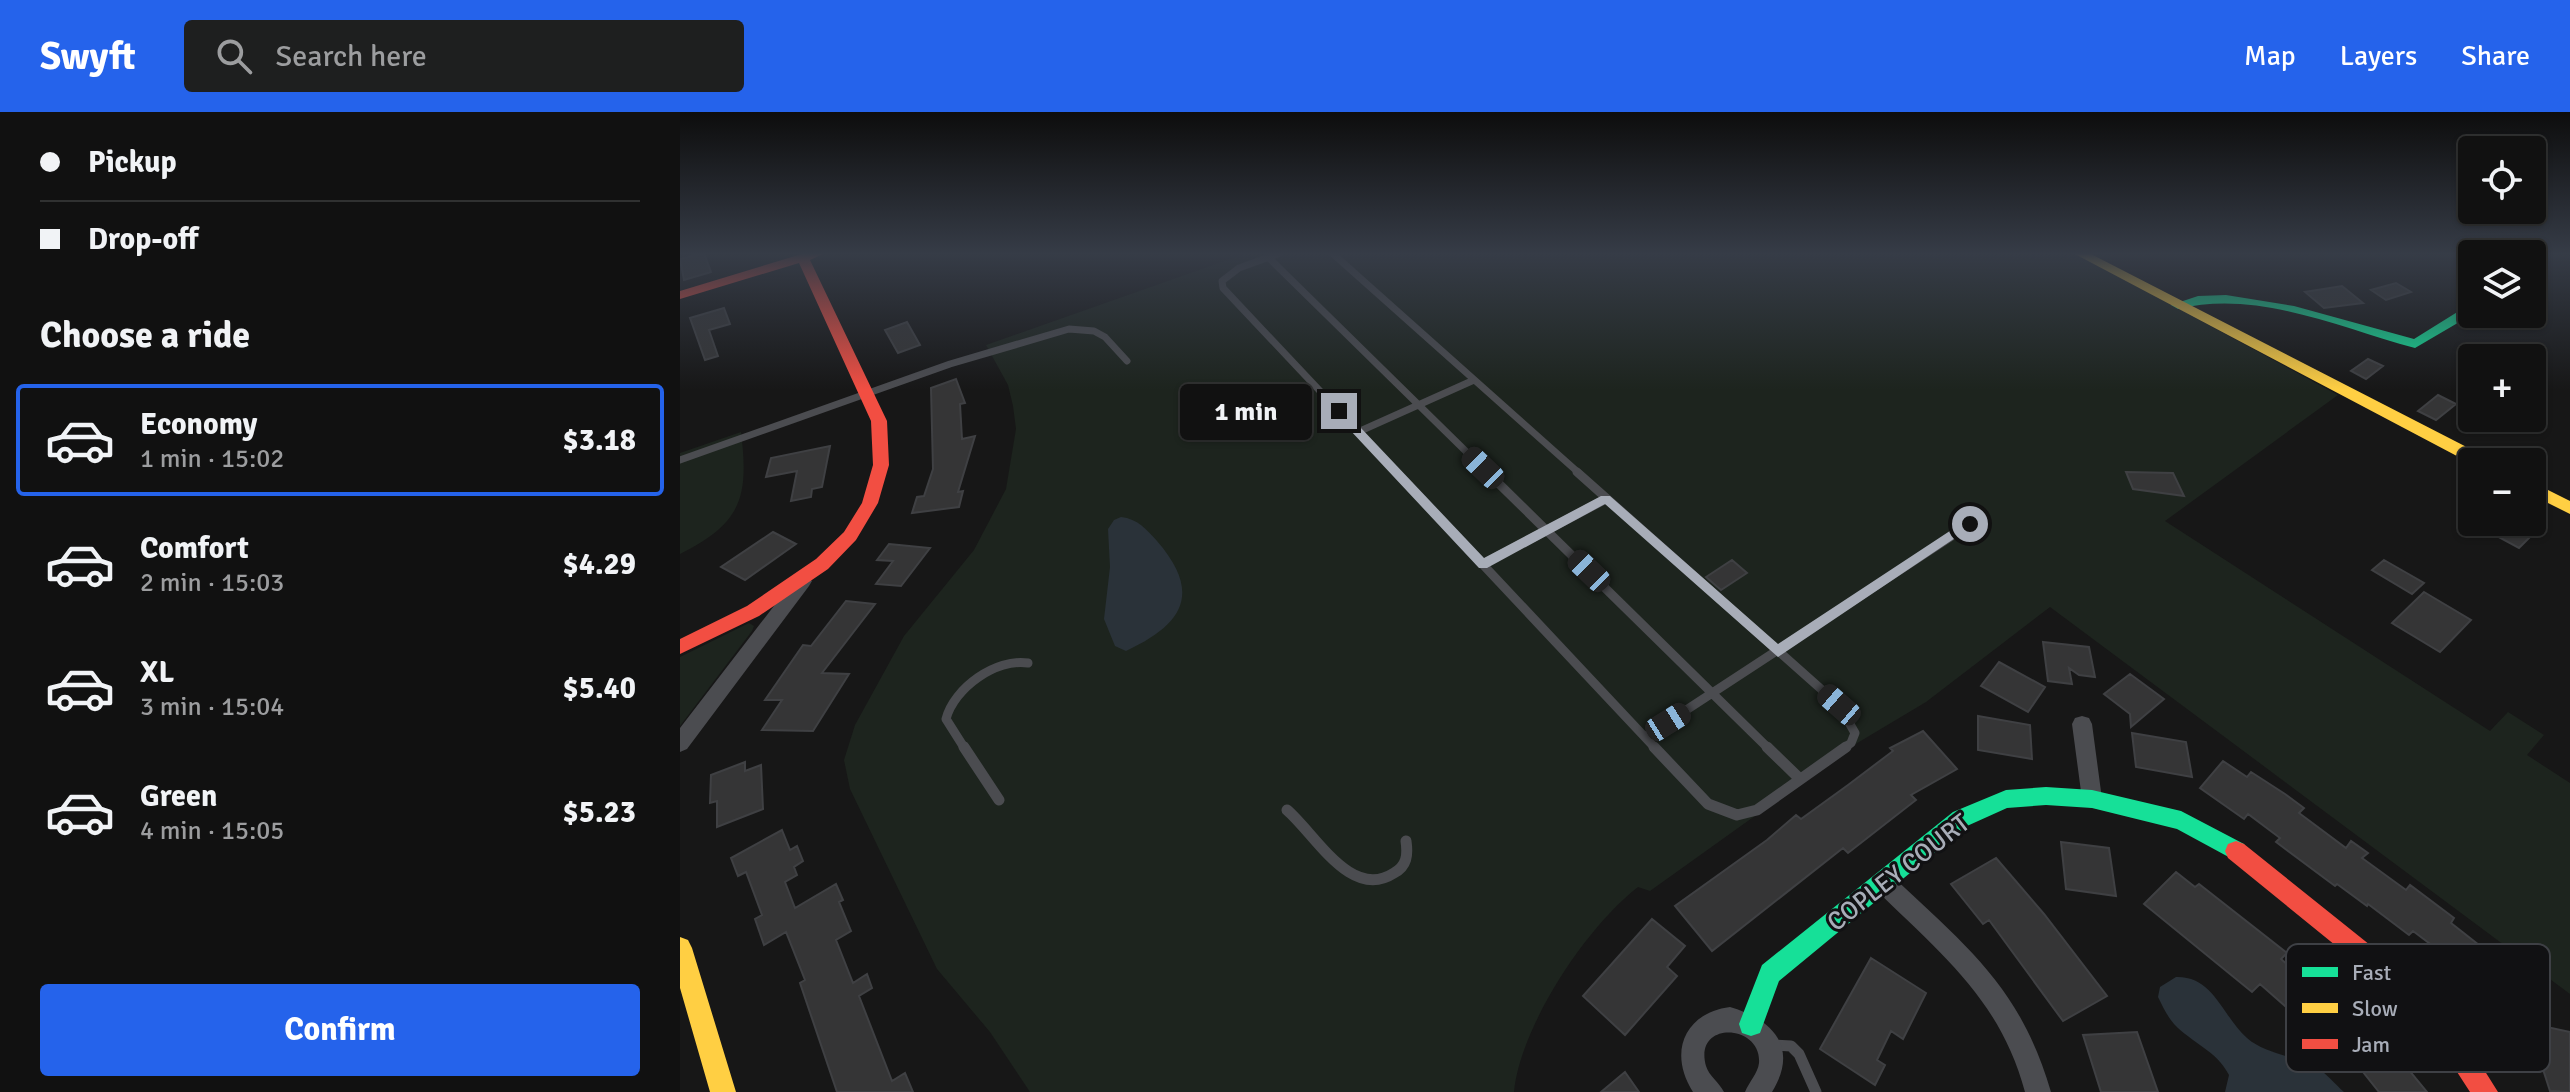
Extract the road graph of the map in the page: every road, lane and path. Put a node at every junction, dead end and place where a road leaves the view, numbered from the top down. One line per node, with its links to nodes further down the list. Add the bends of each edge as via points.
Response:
1 (829, 299): 12 (street)
2 (1233, 299): 14 (lane)
3 (1311, 299): 13 (lane)
4 (1383, 299): 11 (lane)
5 (2166, 299): 8 (street)
6 (2190, 299): 8 (street)
7 (2232, 299): 9 (street, via 2376,330 2415,344)
8 (2178, 305): 15 (street)
9 (2458, 318)
10 (1127, 361): 12 (lane, via 1105,337 1069,329)
11 (1474, 380): 13 (lane); 18 (lane)
12 (868, 394): 16 (lane); 23 (street, via 883,440 877,486 850,536)
13 (1419, 405): 14 (lane); 21 (lane)
14 (1358, 432): 22 (lane)
15 (2458, 450)
16 (680, 460)
17 (2546, 495): 19 (street)
18 (1606, 499): 21 (lane); 25 (lane)
19 (2570, 508)
20 (1970, 524): 25 (lane)
21 (1547, 530): 22 (lane); 27 (lane)
22 (1483, 564): 29 (lane)
23 (803, 581): 24 (street); 30 (street)
24 (680, 647)
25 (1778, 651): 27 (lane); 31 (lane, via 1839,705 1855,733 1851,743)
26 (1028, 663): 33 (lane, via 1008,663 984,676 946,709 946,719)
27 (1714, 694): 29 (lane); 31 (lane)
28 (2082, 724): 32 (street)
29 (1645, 737): 31 (lane, via 1708,804 1728,816 1757,810)
30 (680, 743)
31 (1800, 779)
32 (2092, 799): 36 (street, COPLEY COURT, via 2020,798 1983,806); 37 (street, COPLEY COURT, via 2181,821 2236,851)
33 (999, 800)
34 (1287, 810): 35 (lane, via 1346,873 1362,881 1383,880 1405,864)
35 (1406, 841)
36 (1883, 882): 39 (street, COPLEY COURT, via 1770,973); 46 (street, via 1979,978 2009,1017)
37 (2351, 944)
38 (680, 948): 42 (street)
39 (1751, 1024): 40 (street); 43 (street, via 1726,1018 1704,1028 1697,1038 1693,1065)
40 (1768, 1045): 44 (street, via 1771,1072); 45 (lane, via 1791,1046)
41 (2472, 1072): 47 (street, COPLEY COURT)
42 (723, 1092)
43 (1711, 1092)
44 (1758, 1092)
45 (1816, 1092)
46 (2038, 1092)
47 (2485, 1092)

